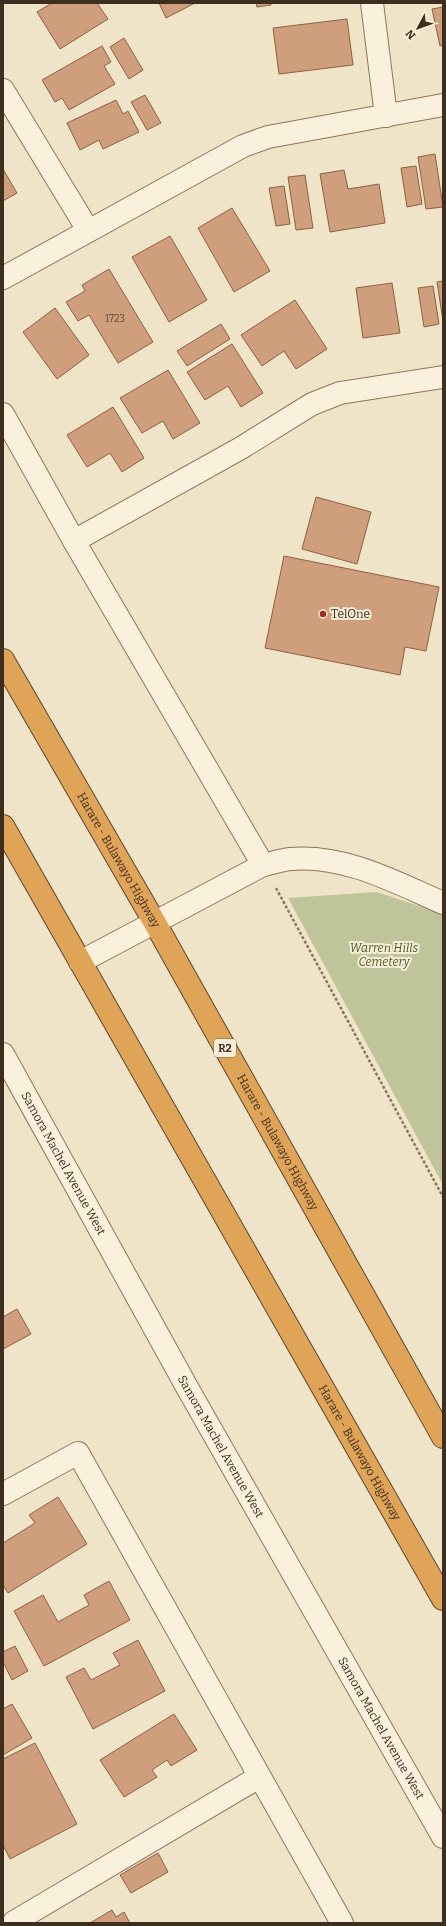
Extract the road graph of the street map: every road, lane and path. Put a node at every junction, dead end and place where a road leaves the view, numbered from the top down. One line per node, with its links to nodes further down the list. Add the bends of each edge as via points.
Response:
1 (372, 3): 4 (street)
2 (3, 90): 5 (street)
3 (443, 105): 4 (street)
4 (386, 116): 5 (street, via 268,137 243,146)
5 (88, 230): 6 (street)
6 (3, 278)
7 (443, 377): 9 (street, via 340,393 312,404 241,448)
8 (3, 414): 9 (street)
9 (74, 541): 12 (street)
10 (3, 660): 14 (highway, Harare - Bulawayo Highway / R2)
11 (3, 826): 15 (highway, Harare - Bulawayo Highway)
12 (263, 865): 13 (street, via 290,859 324,860 352,866); 14 (street); 17 (path)
13 (443, 902)
14 (155, 923): 15 (street); 18 (highway, Harare - Bulawayo Highway / R2)
15 (80, 962): 20 (highway, Harare - Bulawayo Highway)
16 (3, 1054): 22 (street, Samora Machel Avenue West, via 188,1389)
17 (443, 1197)
18 (443, 1437)
19 (3, 1494): 21 (street, via 78,1453)
20 (443, 1599)
21 (259, 1777): 23 (street); 24 (street)
22 (443, 1837)
23 (14, 1922)
24 (342, 1923)

